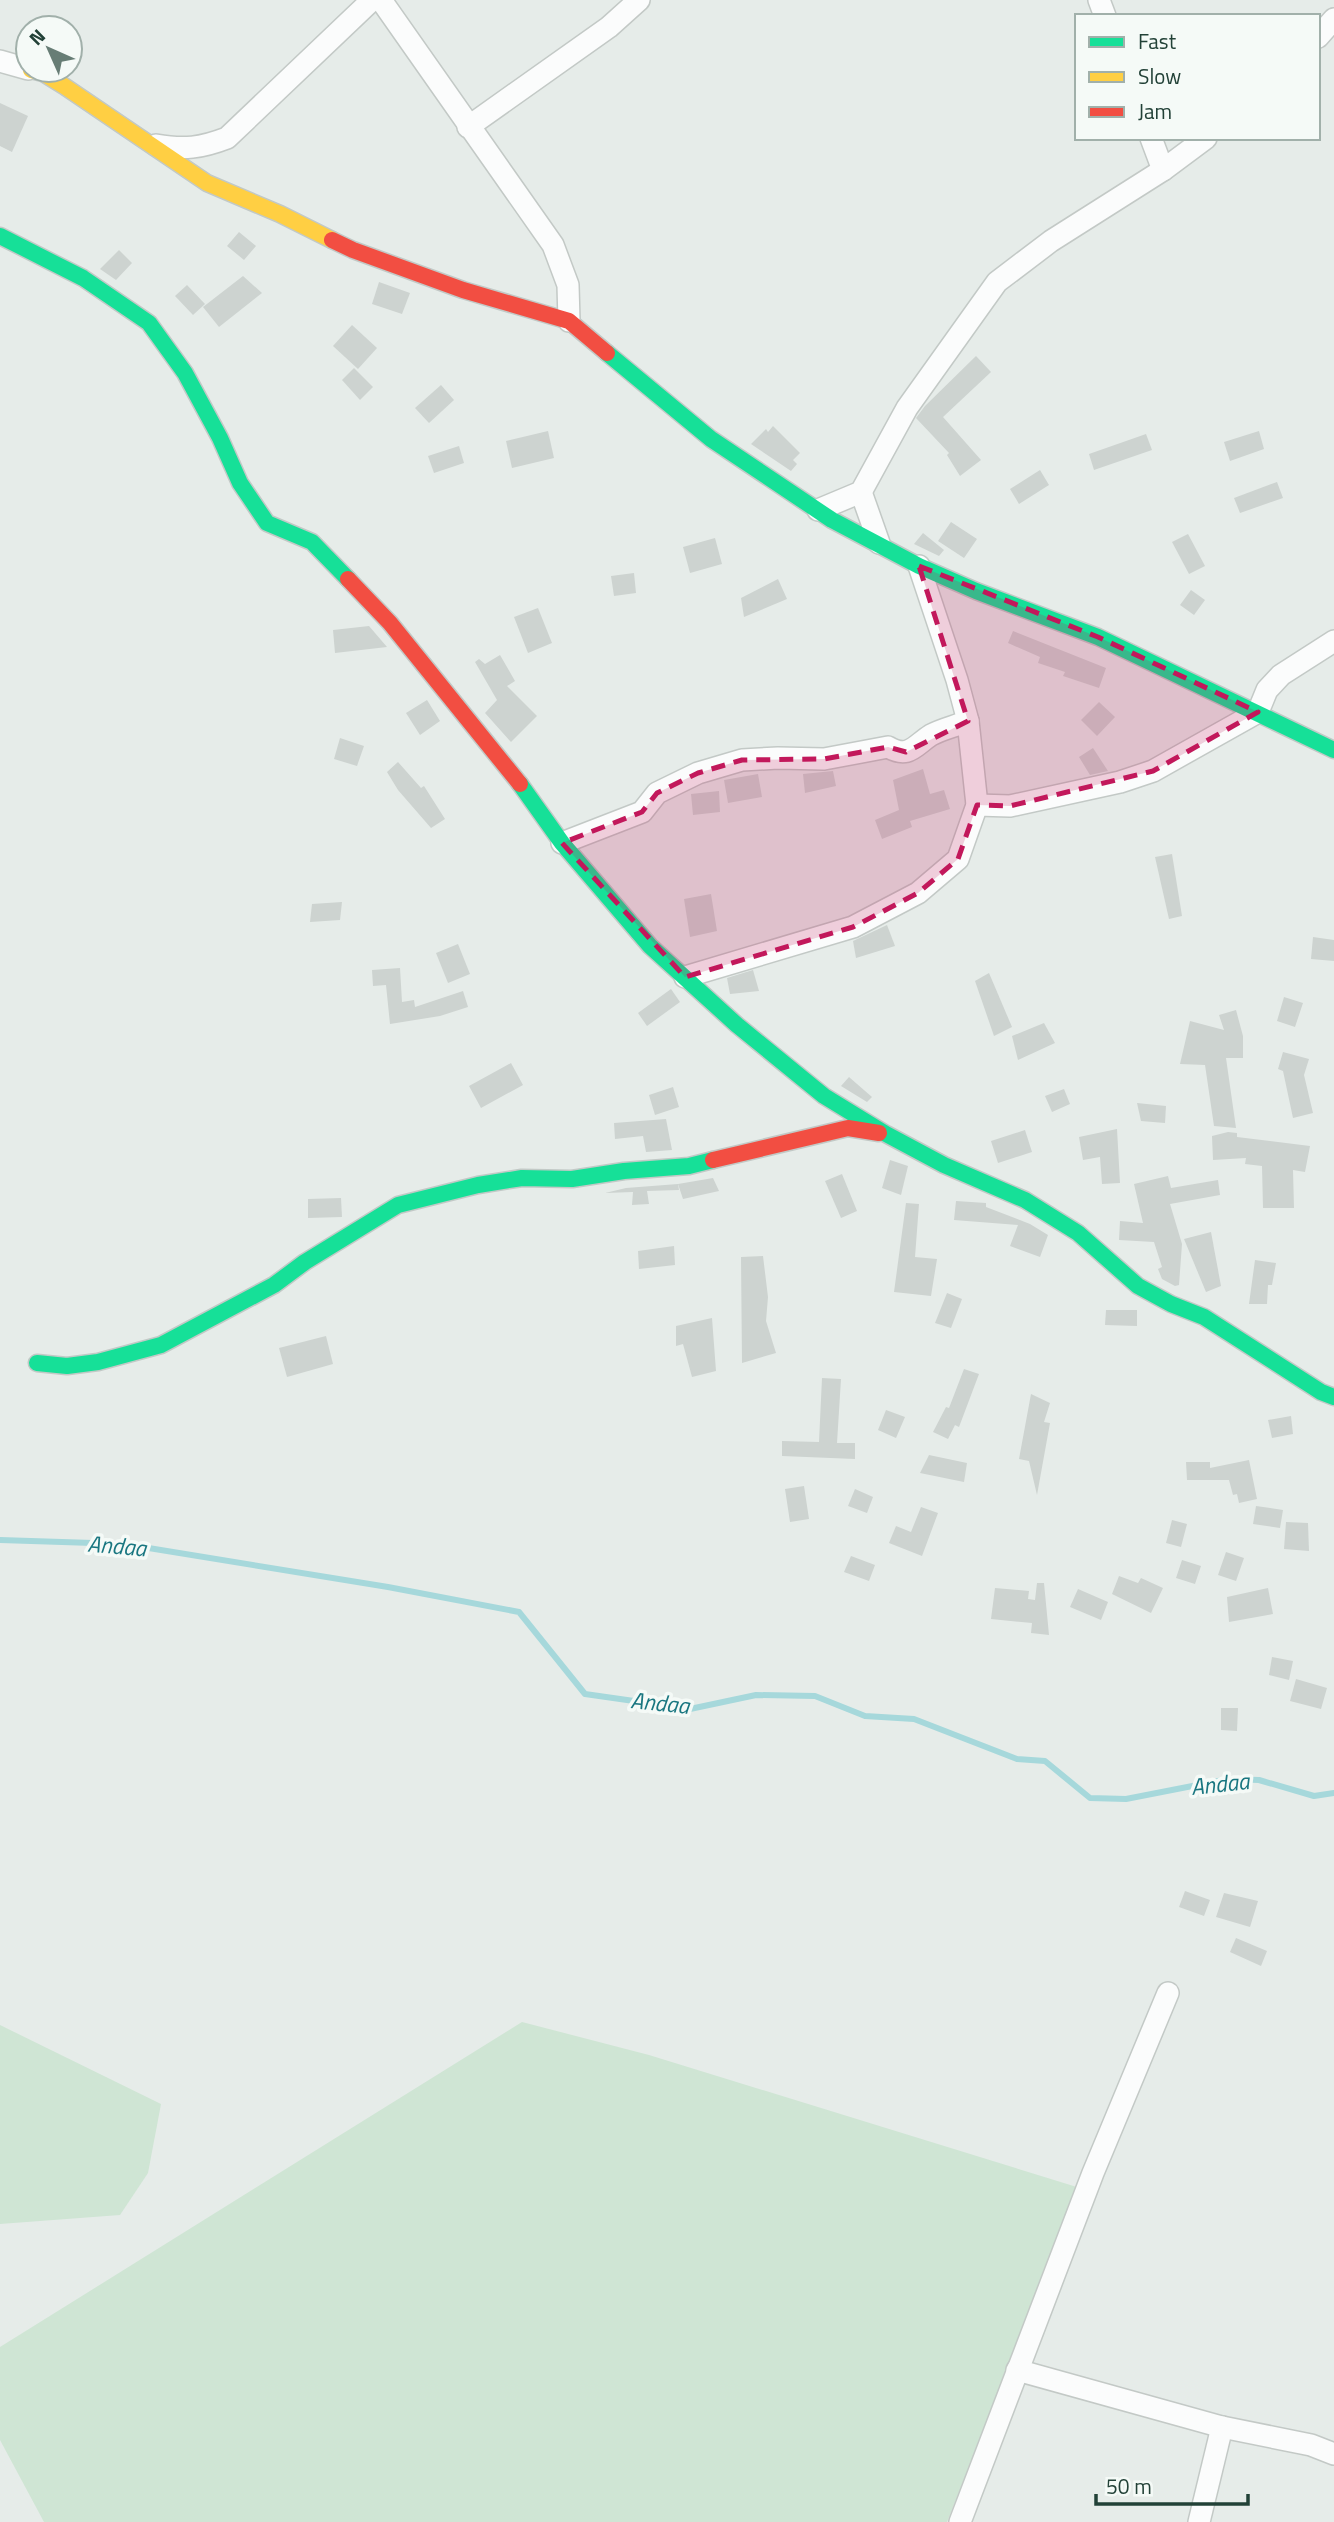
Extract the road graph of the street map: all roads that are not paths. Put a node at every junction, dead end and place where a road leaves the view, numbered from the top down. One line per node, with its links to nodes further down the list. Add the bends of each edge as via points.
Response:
1 (372, 0): 10 (street, via 227,138 204,147)
2 (381, 0): 7 (street)
3 (639, 0): 7 (street, via 610,27)
4 (1334, 19): 5 (street)
5 (1320, 35)
6 (60, 84): 10 (street)
7 (468, 127): 13 (street, via 553,246 568,285)
8 (1152, 140): 11 (street)
9 (1203, 140): 11 (street)
10 (150, 144): 13 (street, via 207,183 354,250 463,290)
11 (1163, 170): 14 (street, via 1051,241 997,282 907,408)
12 (0, 236): 23 (street, via 83,278 149,323 185,373 240,483 267,523 312,542 390,623 519,782)
13 (569, 321): 15 (street, via 711,439)
14 (861, 492): 15 (street); 16 (street)
15 (818, 510): 16 (street)
16 (878, 542): 17 (street)
17 (919, 566): 19 (street, via 1098,637); 20 (street)
18 (1334, 641): 19 (street, via 1281,674 1266,690)
19 (1258, 712): 21 (street); 22 (street, via 1153,771 1120,782 1010,806)
20 (968, 721): 22 (street); 23 (street, via 932,735 906,752 887,747 824,759 742,760 698,773 657,793 642,813)
21 (1334, 750)
22 (977, 805): 24 (street, via 958,859 918,893 853,927)
23 (562, 843): 24 (street, via 650,946)
24 (685, 977): 25 (street, via 824,1096)
25 (886, 1134): 26 (street, via 848,1128 689,1166 572,1179 522,1178 398,1205 274,1285 161,1345 98,1362); 27 (street, via 1025,1200 1078,1233 1138,1286 1204,1317)
26 (37, 1363)
27 (1334, 1397)
28 (1168, 1993): 29 (street)
29 (1017, 2370): 30 (street); 32 (street)
30 (1222, 2427): 31 (street); 33 (street)
31 (1334, 2454)
32 (960, 2522)
33 (1199, 2522)

